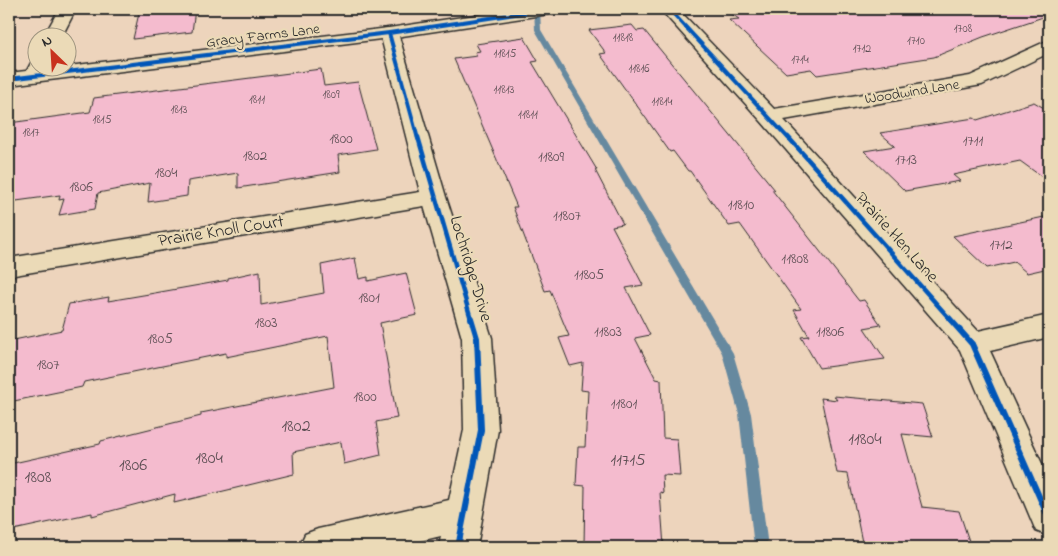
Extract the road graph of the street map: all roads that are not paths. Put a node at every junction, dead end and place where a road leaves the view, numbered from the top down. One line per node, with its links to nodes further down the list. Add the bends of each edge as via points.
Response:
1 (67, 9): 4 (street)
2 (549, 9): 5 (street, Gracy Farms Lane)
3 (669, 9): 10 (street, Prairie Hen Lane)
4 (57, 28)
5 (389, 33): 7 (street, Gracy Farms Lane); 11 (street, Lochridge Drive)
6 (1049, 46): 10 (street, Woodwind Lane, via 975,81)
7 (78, 67)
8 (28, 74): 9 (street, Gracy Farms Lane)
9 (9, 80)
10 (769, 116): 14 (street, Prairie Hen Lane)
11 (434, 197): 12 (street, Prairie Knoll Court); 16 (street, Lochridge Drive, via 477,338 481,430)
12 (9, 267)
13 (1049, 326): 14 (street)
14 (972, 344): 15 (street, Prairie Hen Lane)
15 (1049, 519)
16 (460, 531): 17 (street)
17 (318, 547)

